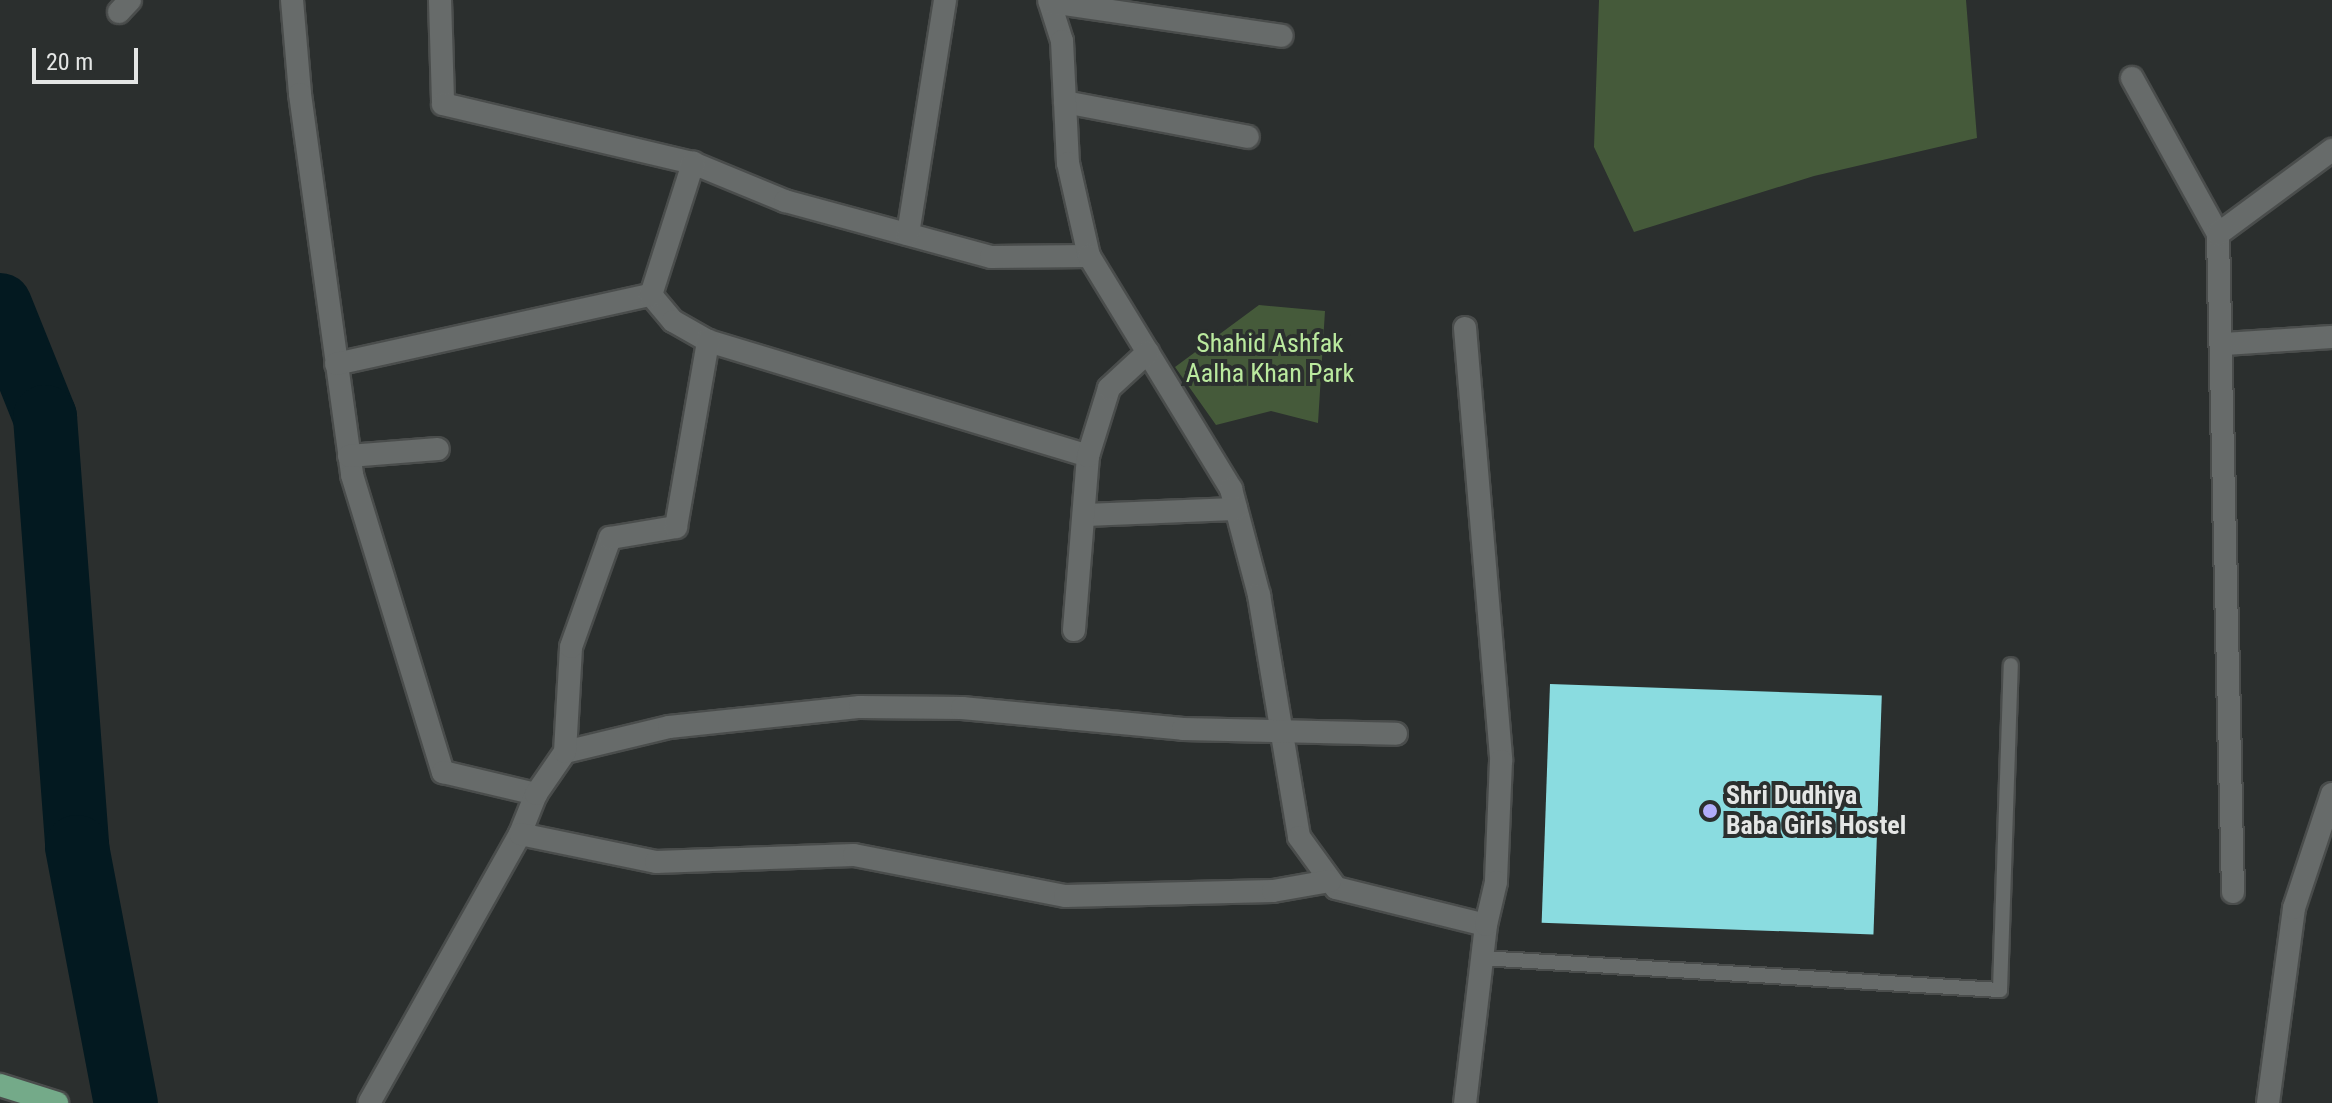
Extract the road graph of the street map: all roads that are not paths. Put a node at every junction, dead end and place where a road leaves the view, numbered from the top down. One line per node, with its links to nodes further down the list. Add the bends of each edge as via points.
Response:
1 (292, 0): 20 (street)
2 (440, 0): 10 (street, via 443,104)
3 (945, 0): 11 (street)
4 (1050, 1): 5 (street); 7 (street, via 1062,41)
5 (1282, 36)
6 (2132, 78): 12 (street)
7 (1065, 102): 8 (street); 13 (street, via 1068,163)
8 (1248, 137)
9 (2332, 150): 12 (street)
10 (693, 163): 11 (street, via 785,201); 14 (street)
11 (908, 234): 13 (street, via 991,257)
12 (2218, 234): 18 (street)
13 (1089, 256): 19 (street)
14 (651, 295): 17 (street, via 673,321); 20 (street)
15 (1465, 328): 36 (street, via 1501,761 1496,882)
16 (2332, 337): 18 (street)
17 (708, 341): 23 (street); 30 (street, via 676,527 610,538 571,647)
18 (2224, 344): 35 (street)
19 (1148, 352): 23 (street, via 1109,388); 24 (street, via 1231,489)
20 (336, 364): 22 (street)
21 (438, 449): 22 (street)
22 (349, 456): 31 (street, via 443,772)
23 (1088, 456): 25 (street)
24 (1236, 509): 25 (street); 28 (street, via 1259,595)
25 (1084, 515): 26 (street)
26 (1074, 630)
27 (2011, 665): 37 (lane, via 2000,990)
28 (1282, 732): 29 (street); 30 (street, via 1183,729 962,708 860,707 669,727); 34 (street, via 1299,837)
29 (1396, 734)
30 (565, 752): 31 (street)
31 (536, 794): 33 (street)
32 (2332, 794): 42 (street, via 2294,908)
33 (520, 834): 34 (street, via 656,862 854,855 1065,896 1273,891); 40 (street)
34 (1330, 881): 36 (street, via 1336,888)
35 (2233, 892)
36 (1486, 925): 37 (street)
37 (1482, 958): 41 (street)
38 (0, 1085): 39 (highway)
39 (57, 1103)
40 (369, 1103)
41 (1465, 1103)
42 (2268, 1103)

